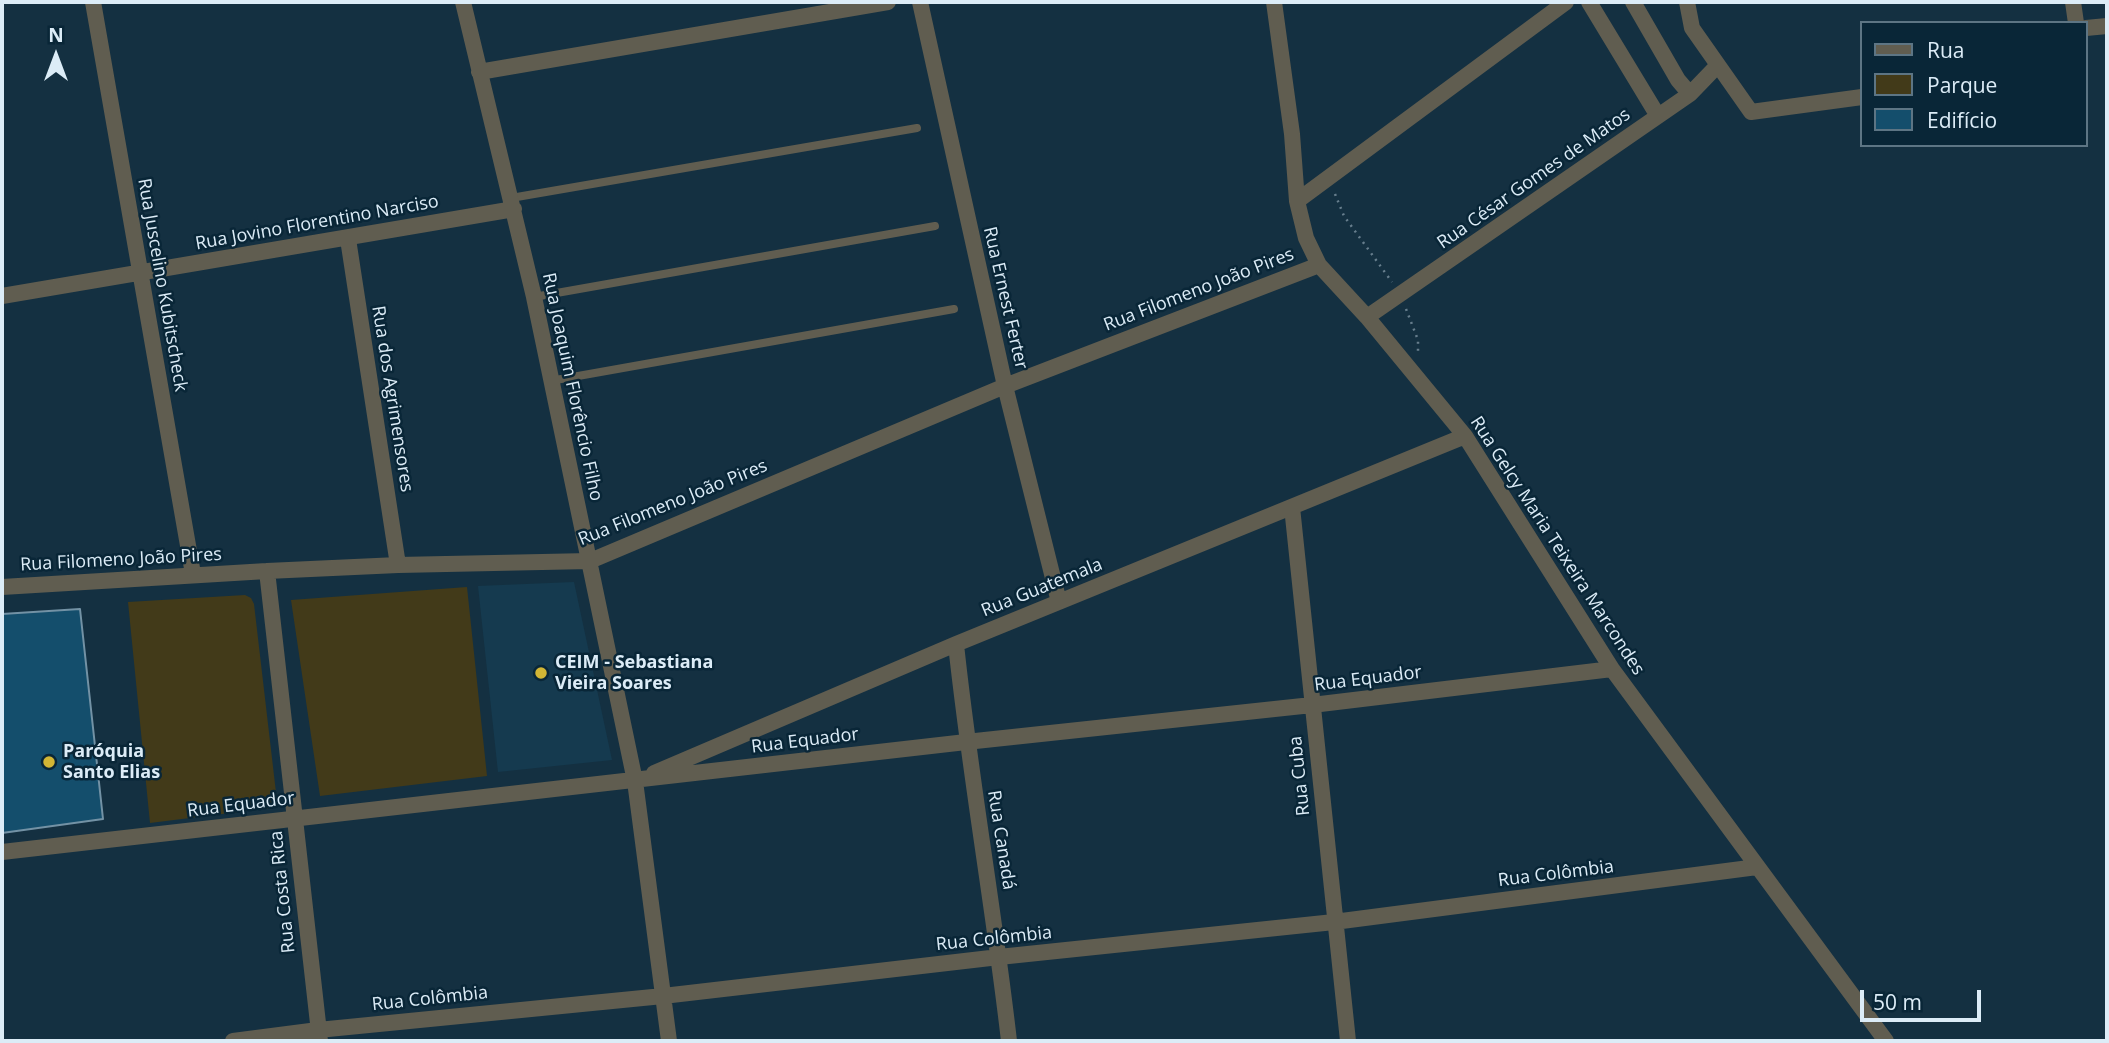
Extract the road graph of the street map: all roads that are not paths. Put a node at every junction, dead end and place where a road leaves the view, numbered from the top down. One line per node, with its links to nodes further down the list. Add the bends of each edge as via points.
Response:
1 (93, 2): 25 (street, Rua Juscelino Kubitscheck)
2 (463, 2): 15 (street, Rua Joaquim Florêncio Filho)
3 (888, 2): 15 (street)
4 (920, 2): 31 (street, Rua Ernest Ferter)
5 (1274, 2): 20 (street, Rua Gelcy Maria Teixeira Marcondes)
6 (1566, 2): 20 (street)
7 (1589, 2): 18 (street)
8 (1633, 2): 16 (street)
9 (1690, 2): 14 (street, via 1692,28)
10 (2073, 2): 11 (street)
11 (2076, 21)
12 (2107, 26): 13 (street)
13 (2088, 28)
14 (1718, 65): 16 (street, Rua César Gomes de Matos); 17 (street, via 1751,112)
15 (479, 72): 21 (street, Rua Joaquim Florêncio Filho)
16 (1690, 94): 18 (street, Rua César Gomes de Matos)
17 (1860, 97)
18 (1658, 116): 29 (street, Rua César Gomes de Matos)
19 (917, 128): 21 (lane)
20 (1297, 201): 24 (street, Rua Gelcy Maria Teixeira Marcondes, via 1306,238)
21 (513, 204): 23 (street, Rua Jovino Florentino Narciso); 27 (street, Rua Joaquim Florêncio Filho)
22 (934, 226): 27 (lane)
23 (348, 239): 25 (street, Rua Jovino Florentino Narciso); 35 (street, Rua dos Agrimensores)
24 (1319, 265): 29 (street, Rua Gelcy Maria Teixeira Marcondes); 31 (street, Rua Filomeno João Pires)
25 (140, 272): 26 (street, Rua Jovino Florentino Narciso); 37 (street, Rua Juscelino Kubitscheck)
26 (2, 296)
27 (534, 297): 30 (street, Rua Joaquim Florêncio Filho)
28 (954, 309): 30 (lane)
29 (1367, 317): 32 (street, Rua Gelcy Maria Teixeira Marcondes)
30 (551, 381): 34 (street, Rua Joaquim Florêncio Filho)
31 (1005, 386): 34 (street, Rua Filomeno João Pires); 39 (street, Rua Ernest Ferter)
32 (1465, 436): 33 (street, Rua Guatemala); 41 (street, Rua Gelcy Maria Teixeira Marcondes)
33 (1292, 507): 39 (street, Rua Guatemala); 42 (street, Rua Cuba)
34 (590, 561): 35 (street, Rua Filomeno João Pires); 44 (street, Rua Joaquim Florêncio Filho)
35 (398, 565): 36 (street, Rua Filomeno João Pires)
36 (267, 571): 37 (street, Rua Filomeno João Pires); 45 (street, Rua Costa Rica)
37 (193, 574): 38 (street, Rua Filomeno João Pires)
38 (2, 587)
39 (1059, 602): 40 (street, Rua Guatemala)
40 (956, 644): 43 (street, Rua Canadá); 44 (street, Rua Guatemala)
41 (1612, 669): 42 (street, Rua Equador); 47 (street, Rua Gelcy Maria Teixeira Marcondes)
42 (1312, 705): 43 (street, Rua Equador); 48 (street, Rua Cuba)
43 (966, 742): 44 (street, Rua Equador); 49 (street, Rua Canadá)
44 (635, 781): 45 (street, Rua Equador); 50 (street, Rua Joaquim Florêncio Filho)
45 (295, 818): 46 (street, Rua Equador); 51 (street, Rua Costa Rica)
46 (2, 852)
47 (1757, 867): 48 (street, Rua Colômbia); 56 (street, Rua Gelcy Maria Teixeira Marcondes)
48 (1334, 922): 49 (street, Rua Colômbia); 55 (street, Rua Cuba)
49 (999, 957): 50 (street, Rua Colômbia); 54 (street, Rua Canadá)
50 (663, 996): 51 (street, Rua Colômbia); 53 (street, Rua Joaquim Florêncio Filho)
51 (319, 1035): 52 (street, Rua Colômbia)
52 (233, 1041)
53 (669, 1041)
54 (1009, 1041)
55 (1348, 1041)
56 (1885, 1041)

